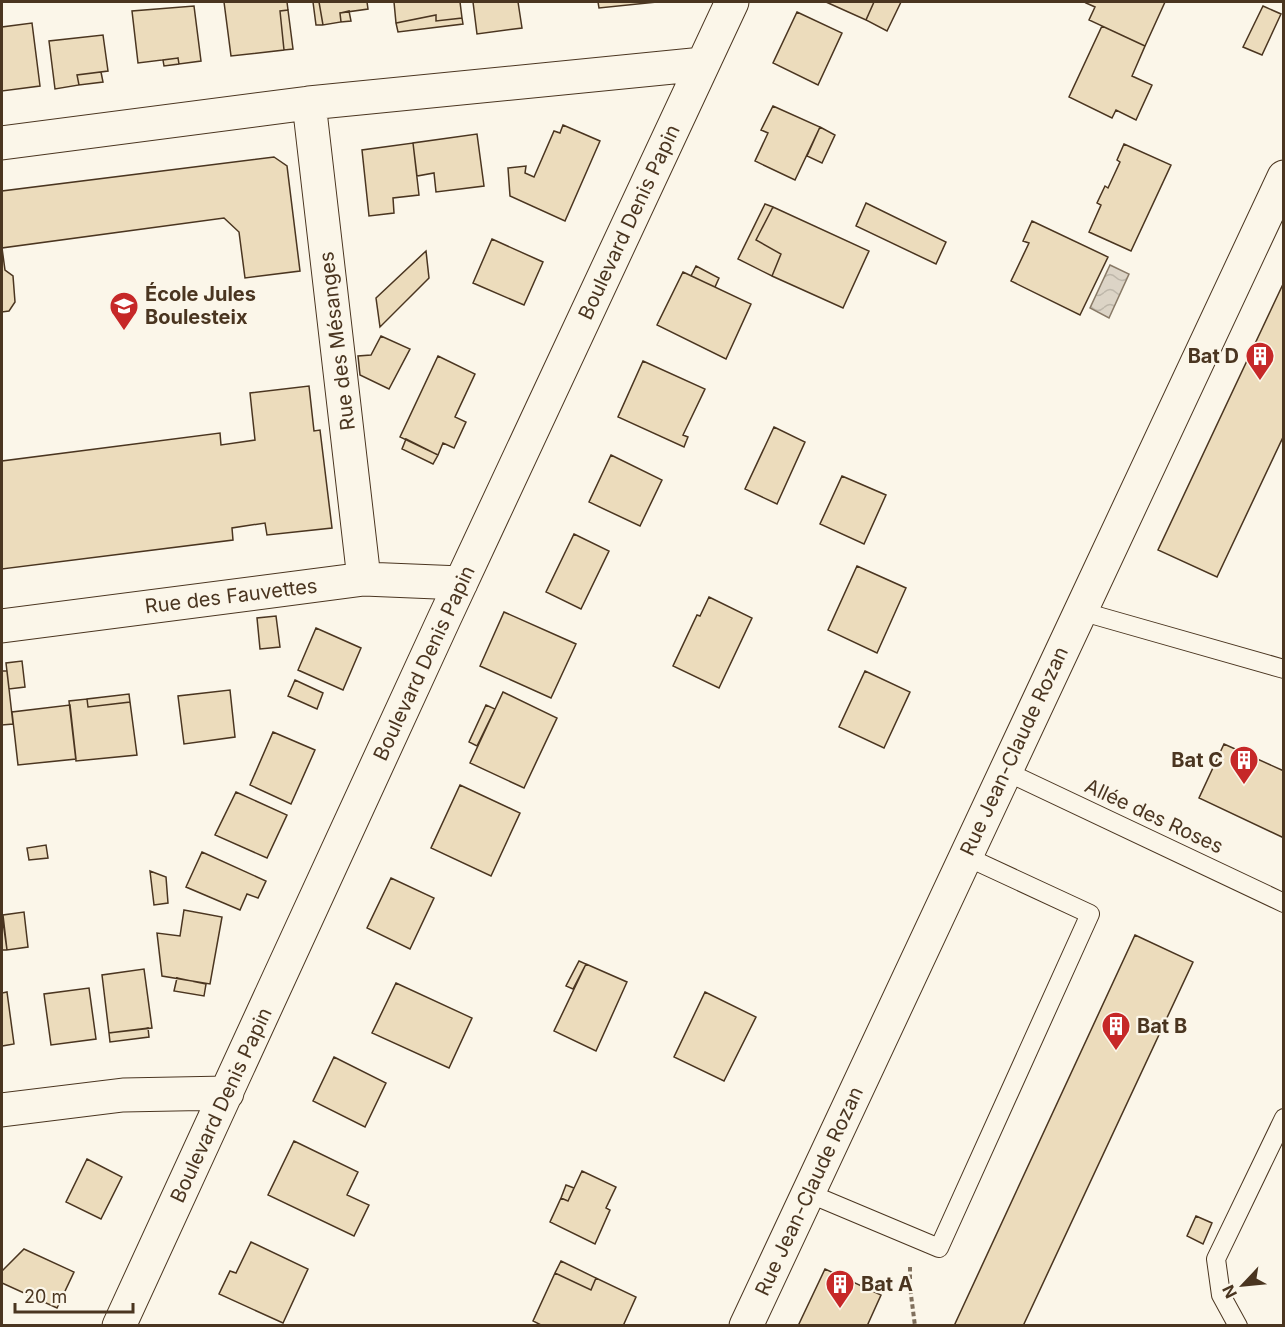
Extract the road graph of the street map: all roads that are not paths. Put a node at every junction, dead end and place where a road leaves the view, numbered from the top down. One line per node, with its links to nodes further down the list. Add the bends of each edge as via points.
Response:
1 (732, 2): 2 (street, Boulevard Denis Papin)
2 (703, 64): 3 (street); 7 (street, Boulevard Denis Papin)
3 (309, 103): 4 (street); 6 (street, Rue des Mésanges)
4 (2, 142)
5 (1284, 177): 8 (street, Rue Jean-Claude Rozan)
6 (364, 579): 7 (street, Rue des Fauvettes); 9 (street, Rue des Fauvettes)
7 (461, 583): 14 (street, Boulevard Denis Papin)
8 (1080, 611): 10 (lane); 11 (street, Rue Jean-Claude Rozan)
9 (2, 626)
10 (1284, 669)
11 (1005, 771): 12 (street, Rue Jean-Claude Rozan); 13 (lane, Allée des Roses)
12 (965, 856): 17 (street, Rue Jean-Claude Rozan); 17 (lane, via 1090,914 939,1248)
13 (1284, 903)
14 (227, 1093): 15 (street, via 123,1095); 18 (street, Boulevard Denis Papin)
15 (2, 1110)
16 (1284, 1118): 20 (lane, via 1216,1259 1221,1295)
17 (808, 1193): 19 (street, Rue Jean-Claude Rozan)
18 (119, 1326)
19 (746, 1326)
20 (1238, 1326)

